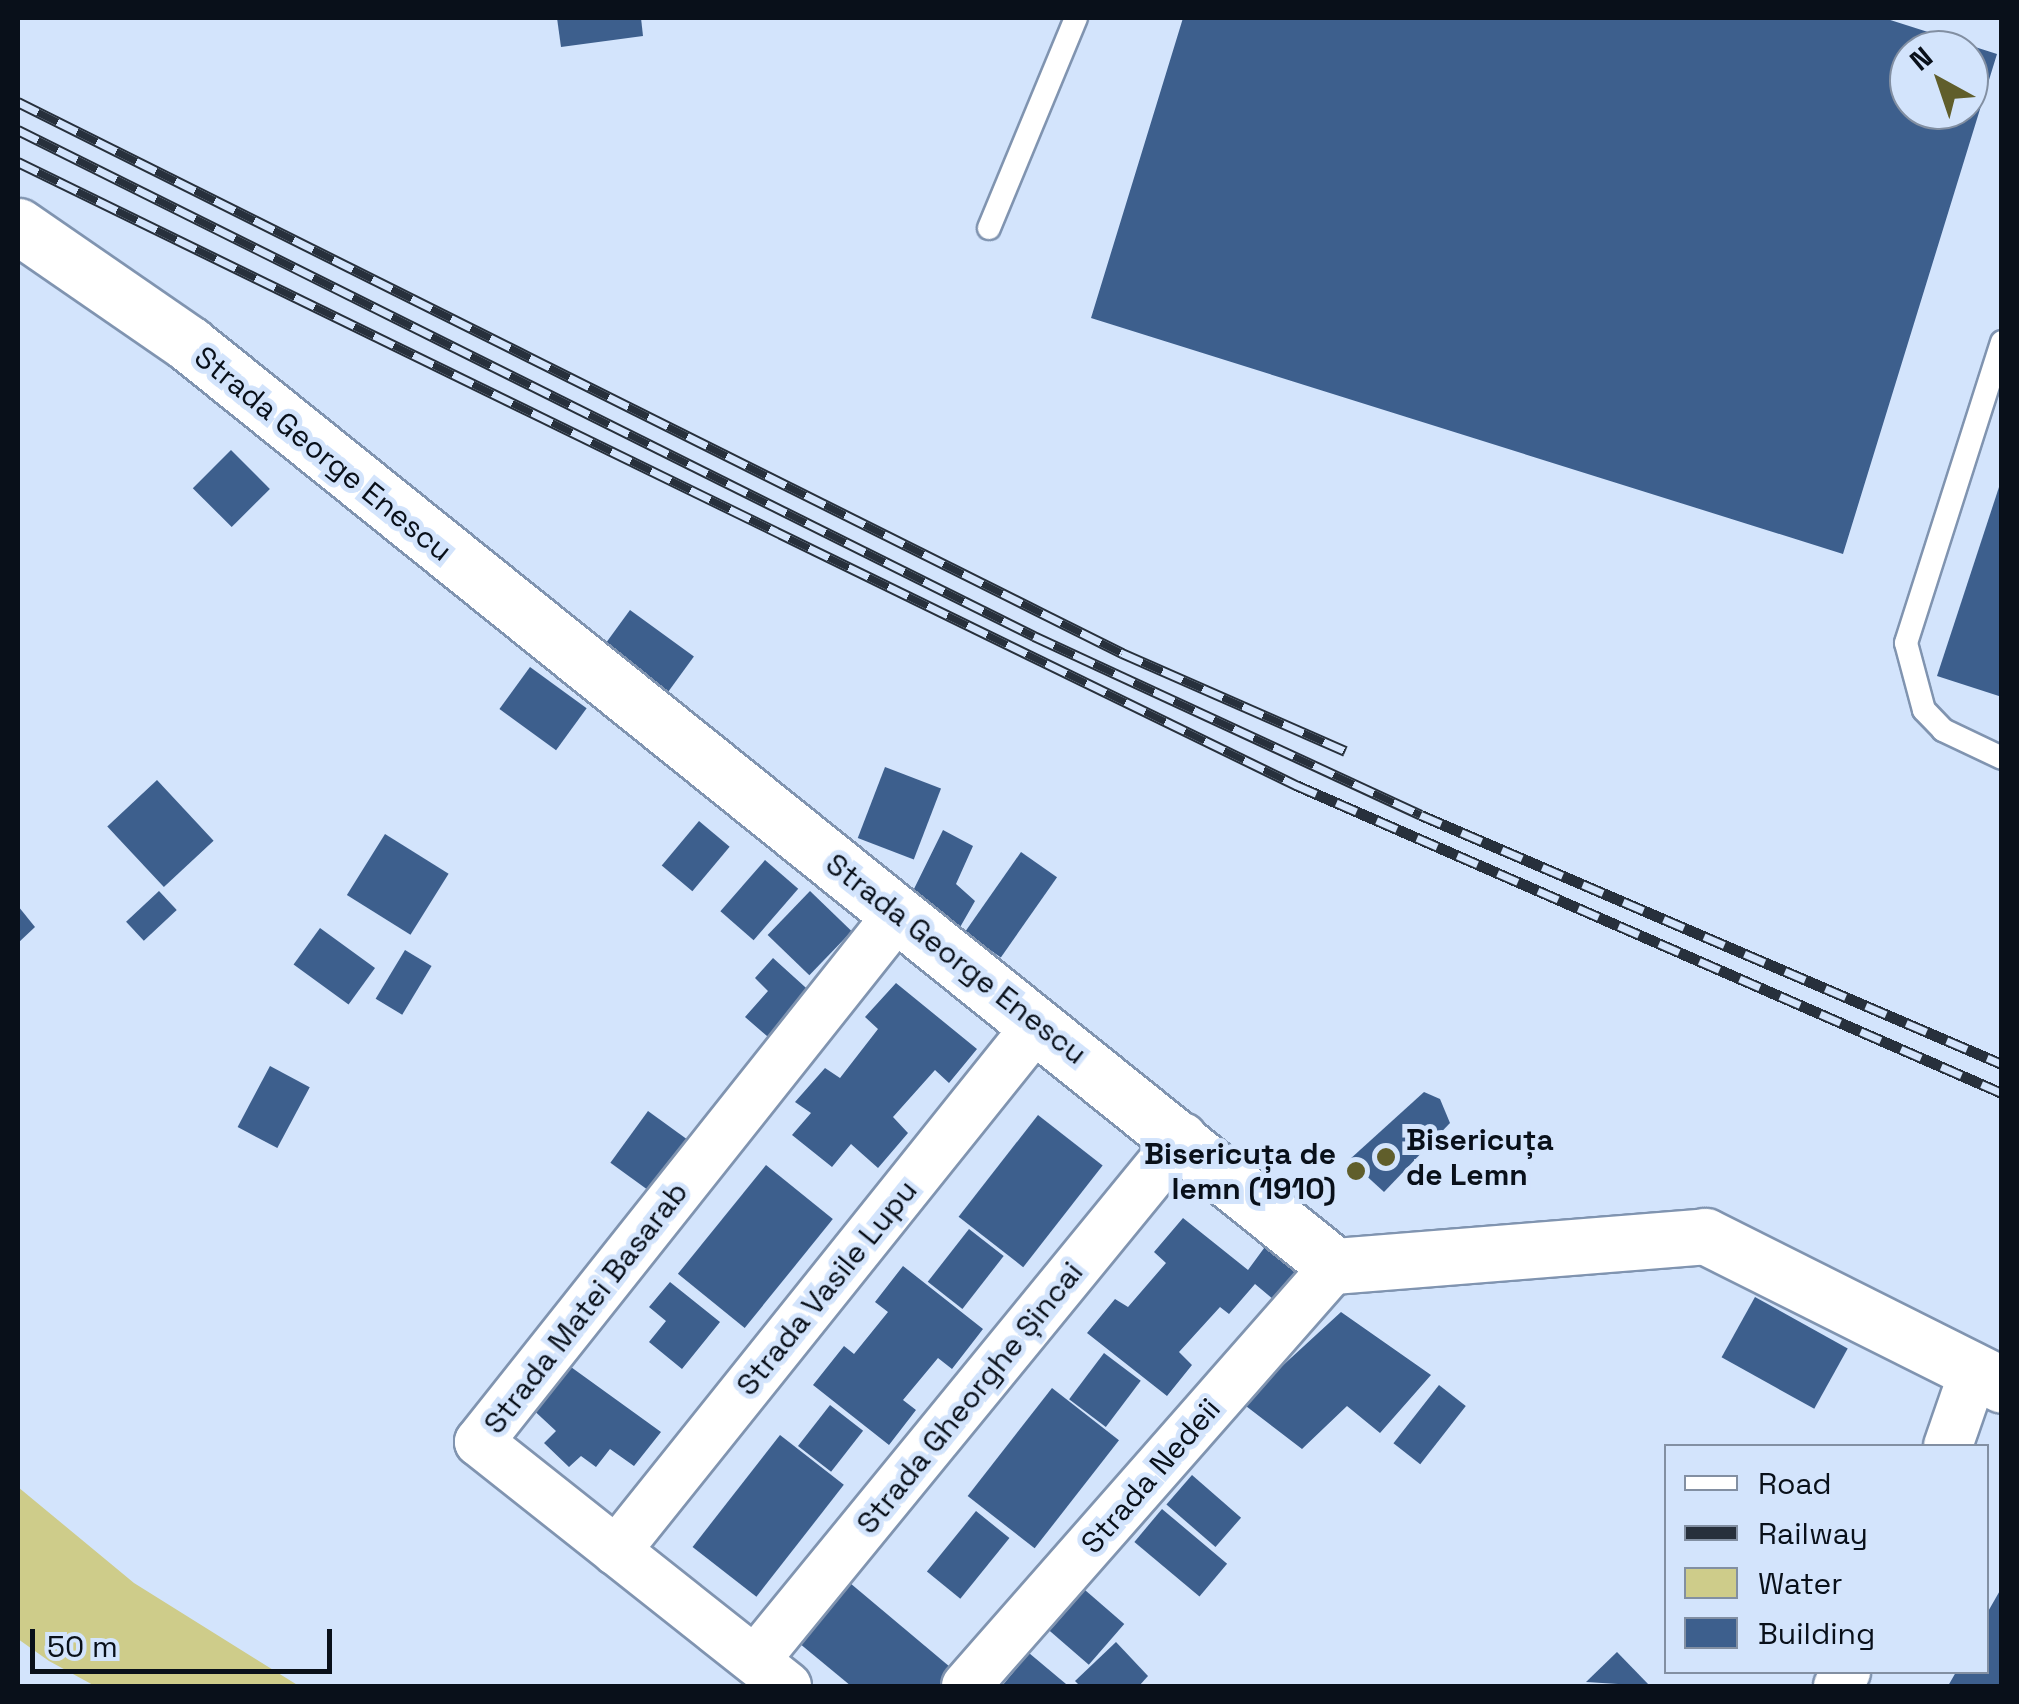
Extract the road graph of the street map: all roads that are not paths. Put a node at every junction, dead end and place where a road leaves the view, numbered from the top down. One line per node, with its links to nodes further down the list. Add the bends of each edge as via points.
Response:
1 (1076, 18): 3 (lane)
2 (18, 226): 6 (street, Strada George Enescu, via 189,344)
3 (989, 228)
4 (2002, 342): 5 (lane, via 1906,643 1924,710 1942,730)
5 (2002, 758)
6 (899, 913): 7 (street, Strada George Enescu); 12 (street, Strada Matei Basarab, via 480,1442)
7 (1038, 1024): 8 (street, Strada George Enescu); 12 (street, Strada Vasile Lupu)
8 (1184, 1137): 9 (street, Strada George Enescu); 13 (street, Strada Gheorghe Șincai)
9 (1335, 1266): 10 (street, via 1704,1236); 14 (street, Strada Nedeii)
10 (1988, 1378): 11 (street)
11 (1949, 1444)
12 (616, 1551): 13 (street, Strada Matei Basarab)
13 (771, 1673)
14 (966, 1686)

